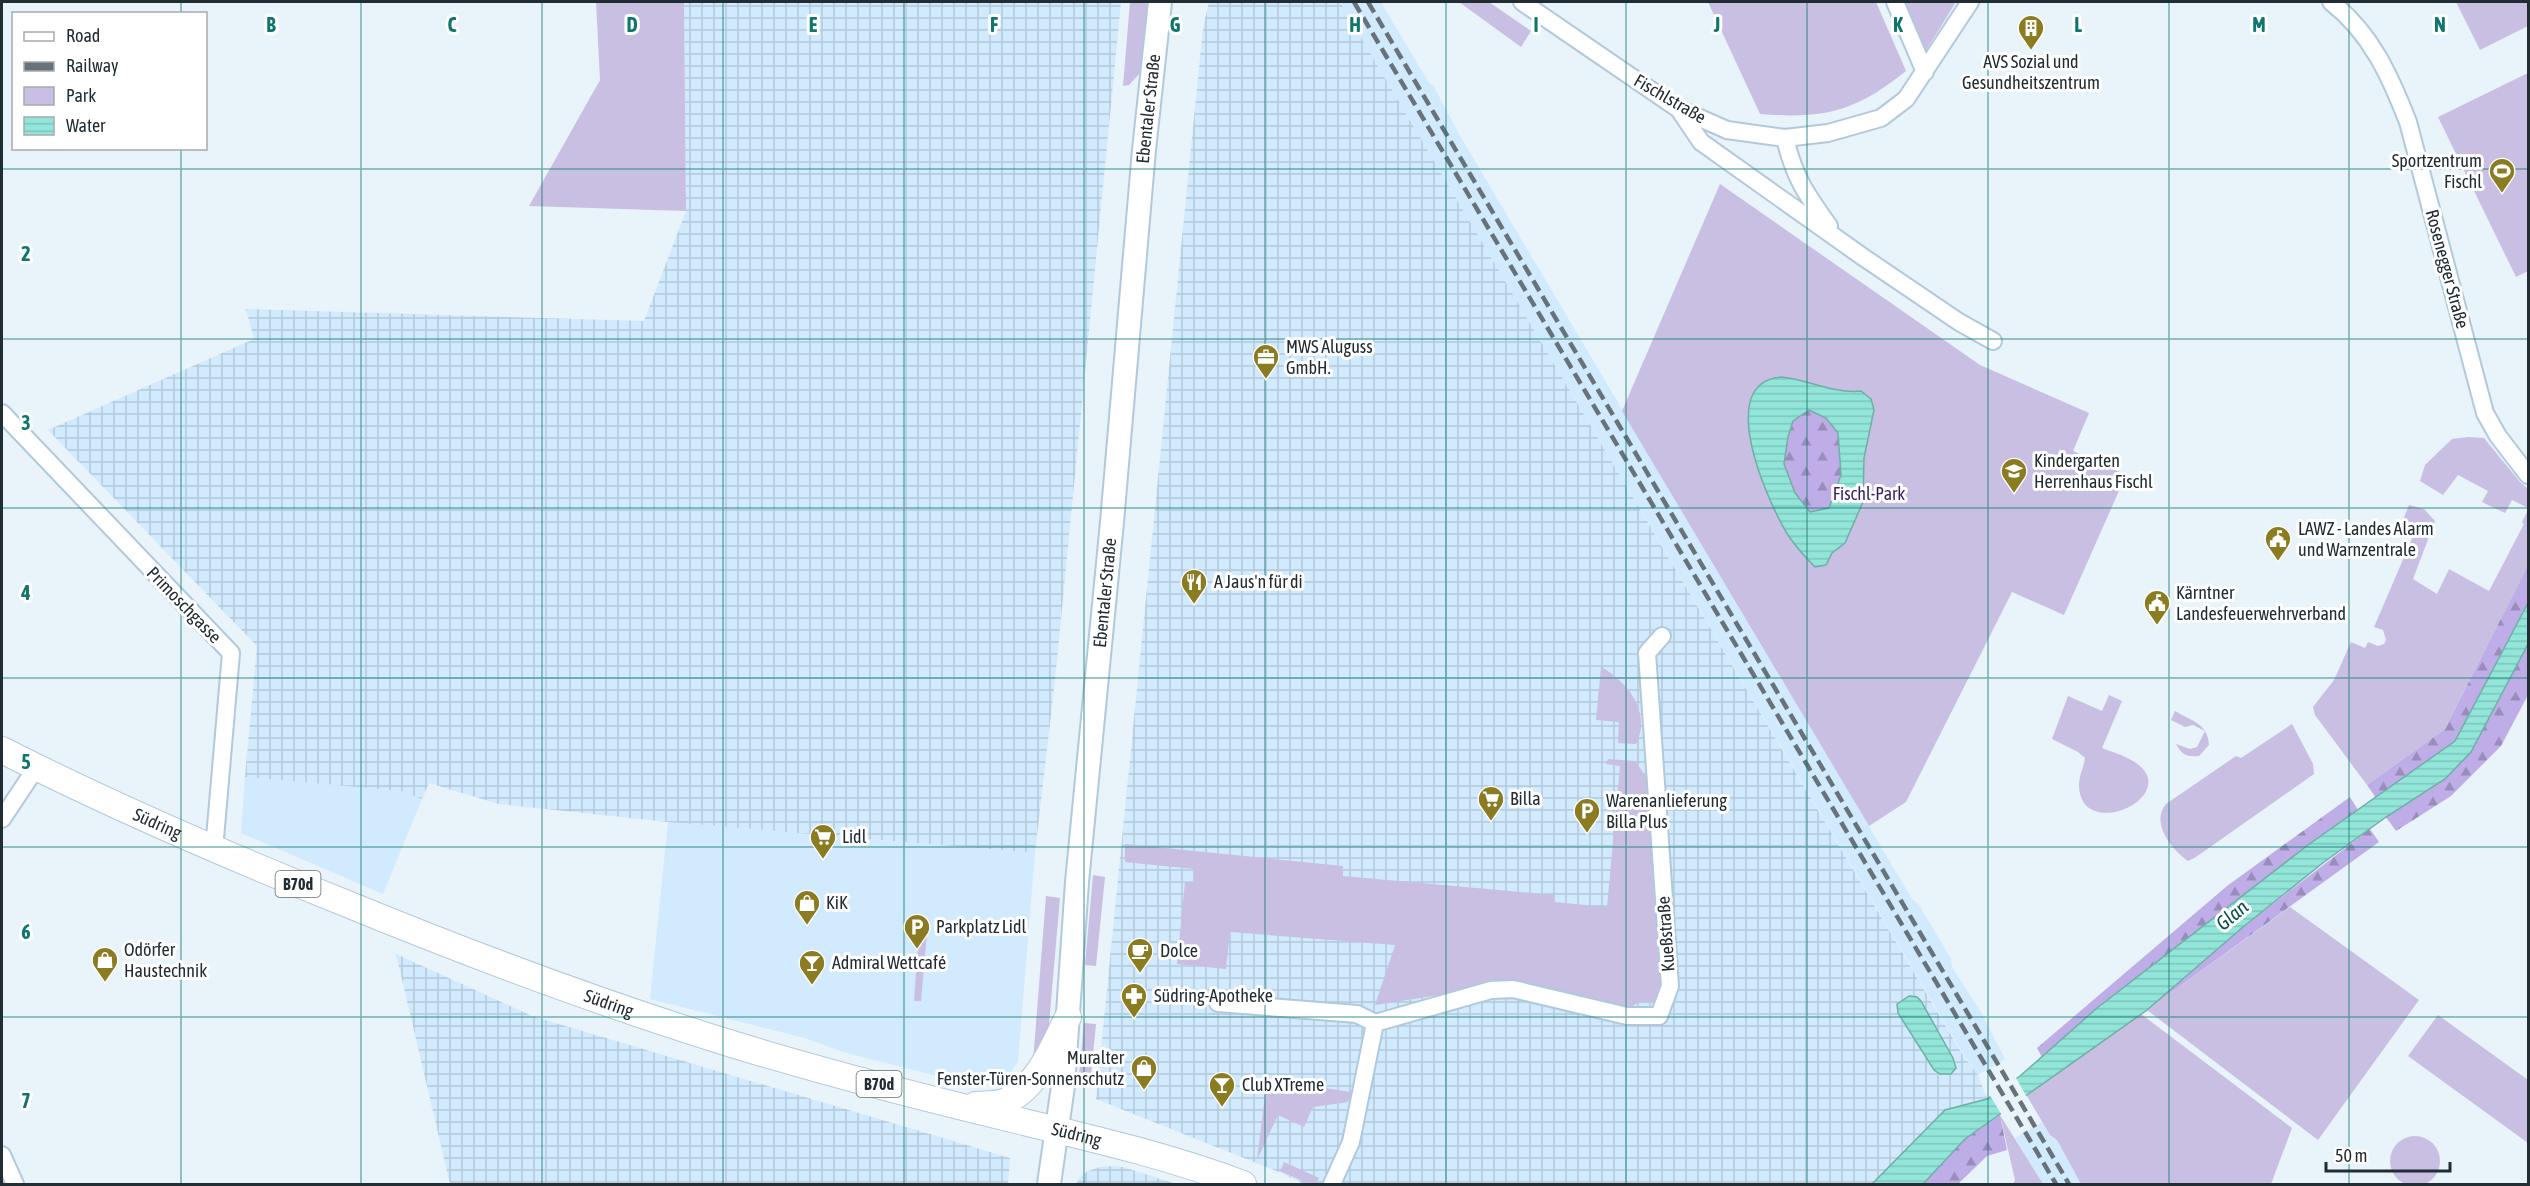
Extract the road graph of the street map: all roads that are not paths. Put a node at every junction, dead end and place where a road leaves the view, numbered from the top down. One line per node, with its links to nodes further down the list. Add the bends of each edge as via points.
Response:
1 (1160, 2): 19 (main road, Ebentaler Straße, via 1077,882)
2 (1522, 2): 7 (street, Fischlstraße)
3 (1895, 2): 6 (street)
4 (1970, 2): 6 (street, Fischlstraße)
5 (2331, 2): 12 (street, Rosenegger Straße, via 2347,14 2372,45 2393,84 2408,122 2485,413 2503,444)
6 (1925, 72): 8 (street, Fischlstraße, via 1905,99 1881,118 1828,133)
7 (1677, 108): 8 (street, Fischlstraße, via 1726,130); 9 (street, via 1701,142)
8 (1785, 138): 9 (street, via 1800,185)
9 (1836, 236): 10 (street, via 1959,322)
10 (1993, 341)
11 (2, 413): 17 (street, Primoschgasse, via 231,653)
12 (2529, 475)
13 (1662, 636): 20 (street, Kueßstraße, via 1647,653 1670,986 1659,1016 1627,1016 1513,989 1491,990)
14 (2, 750): 15 (main road, Südring / B70d)
15 (36, 768): 16 (street); 17 (main road, Südring / B70d)
16 (2, 819)
17 (214, 850): 21 (main road, Südring / B70d, via 617,1006 732,1044)
18 (1218, 1004): 20 (street, via 1357,1014)
19 (1068, 1017): 21 (main road, via 1045,1063 1022,1093 1002,1103); 22 (main road, Ebentaler Straße)
20 (1375, 1023): 27 (street, via 1351,1142)
21 (960, 1106): 22 (main road, Südring / B70d)
22 (1056, 1130): 25 (main road, Ebentaler Straße); 26 (main road, Südring / B70d, via 1208,1171)
23 (2, 1155): 24 (street)
24 (15, 1185)
25 (1049, 1185)
26 (1243, 1185)
27 (1332, 1185)

